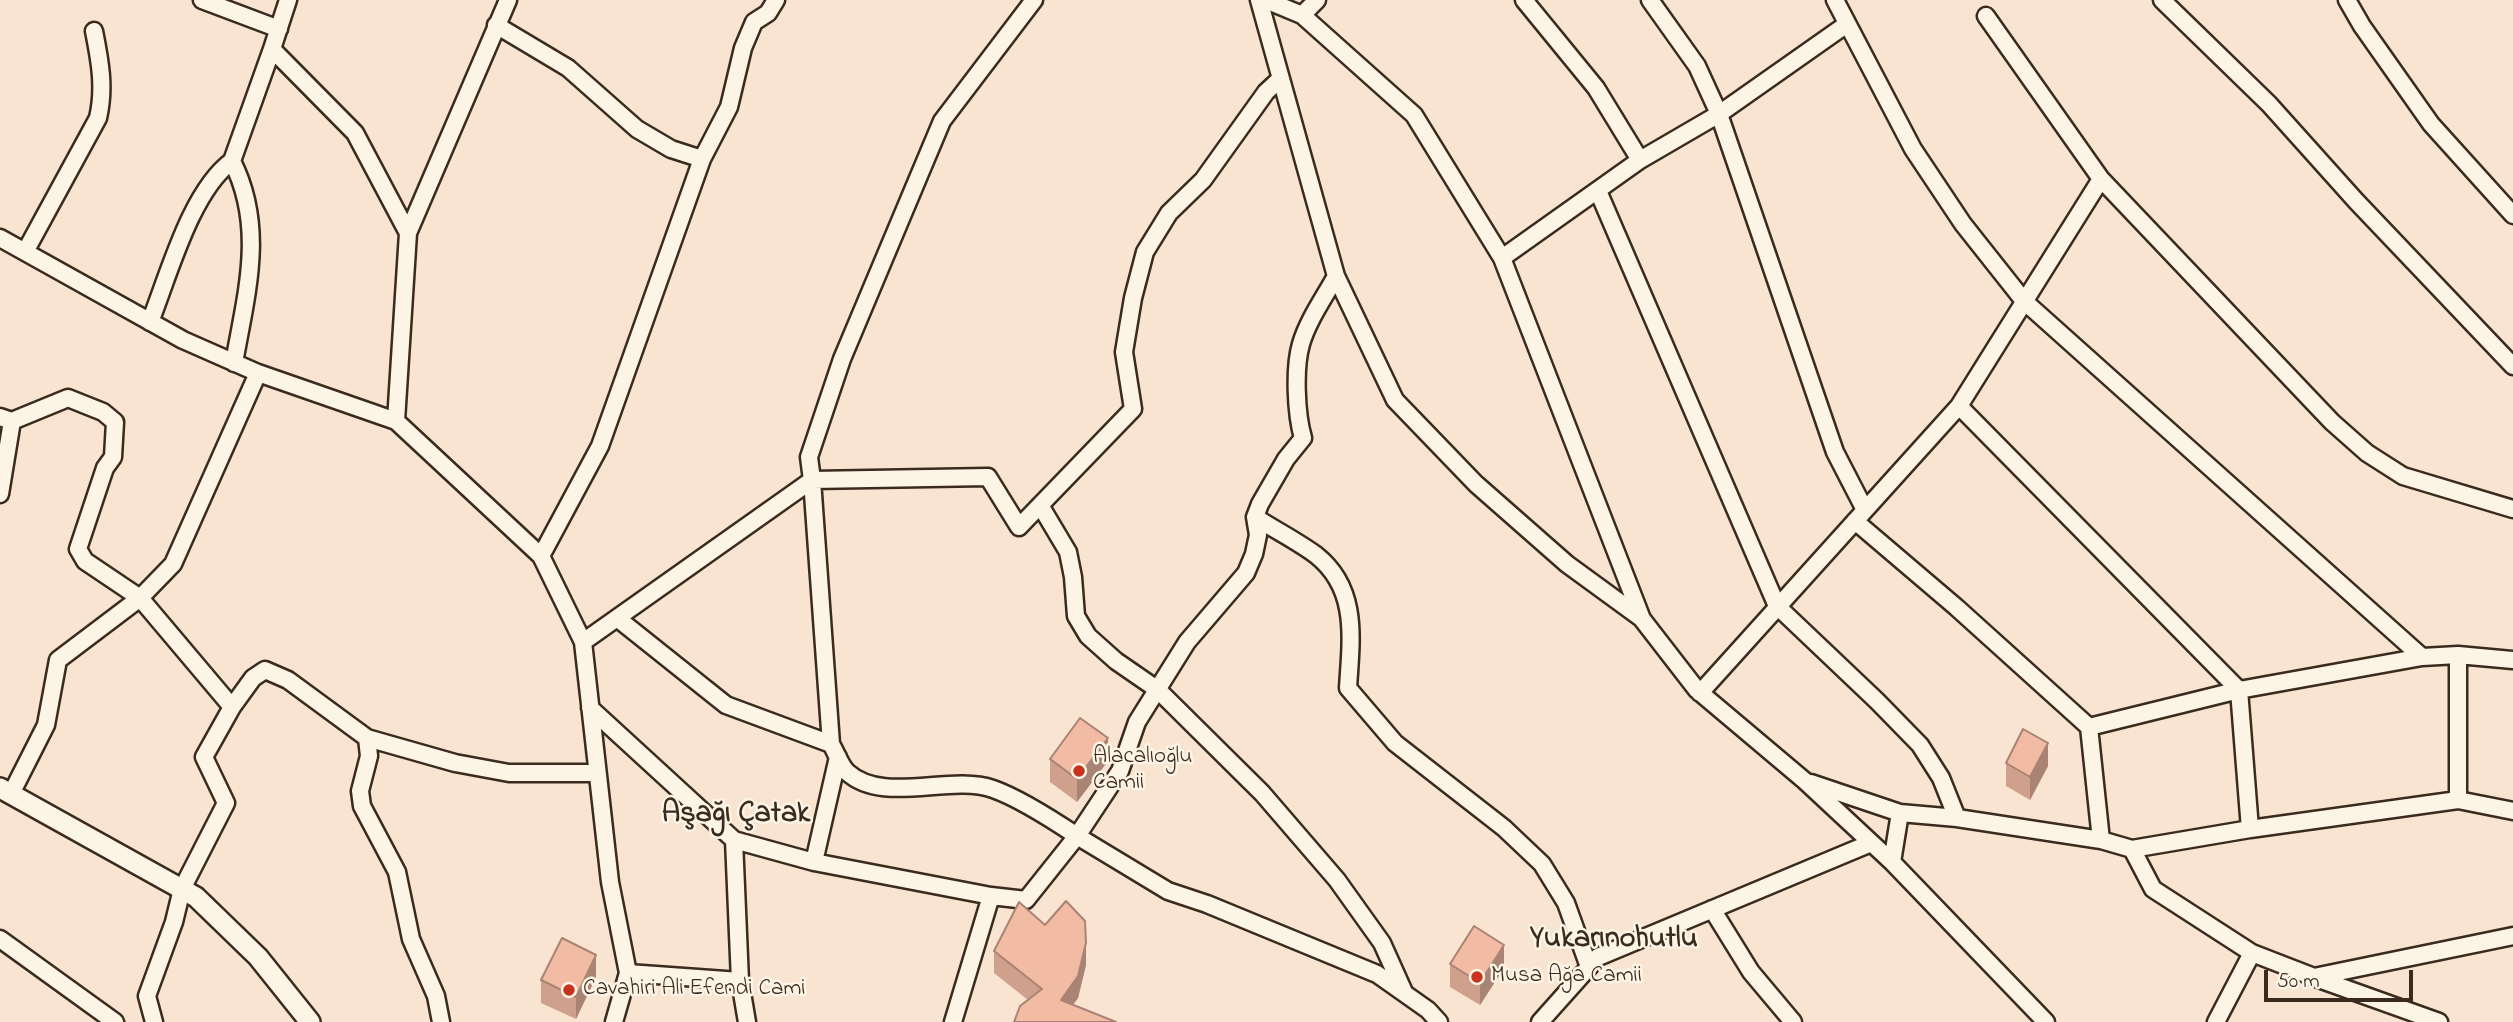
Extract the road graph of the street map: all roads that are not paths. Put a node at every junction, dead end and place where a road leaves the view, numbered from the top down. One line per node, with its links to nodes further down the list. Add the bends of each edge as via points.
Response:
1 (202, 0): 18 (street)
2 (288, 0): 18 (street)
3 (508, 0): 16 (street)
4 (776, 0): 23 (street, via 754,22 729,107)
5 (1034, 0): 42 (street, via 942,121 842,359 809,457)
6 (1259, 0): 21 (street)
7 (1266, 0): 14 (street)
8 (1317, 0): 14 (street)
9 (1524, 0): 24 (street, via 1596,88)
10 (1650, 0): 22 (street, via 1698,66)
11 (1835, 0): 17 (street)
12 (2162, 0): 37 (street, via 2269,104)
13 (2347, 0): 28 (street, via 2431,124)
14 (1302, 15): 32 (street, via 1414,115)
15 (1986, 16): 26 (street)
16 (496, 24): 23 (street, via 568,68 637,129 671,149); 29 (street)
17 (1846, 24): 22 (street); 34 (street, via 1913,149 1963,224)
18 (279, 29): 20 (street)
19 (94, 30): 31 (street, via 102,74 98,118)
20 (272, 49): 25 (street); 29 (street, via 355,133)
21 (1280, 79): 33 (street); 44 (street, via 1203,180 1169,213 1145,252 1124,352 1133,409)
22 (1719, 114): 24 (street); 46 (street)
23 (702, 159): 48 (street, via 600,446)
24 (1640, 160): 27 (street)
25 (232, 161): 35 (street, via 217,172 196,206); 36 (street, via 242,180 253,235)
26 (2101, 179): 34 (street); 45 (street, via 2301,391 2367,453 2403,476)
27 (1598, 191): 32 (street); 50 (street)
28 (2513, 215)
29 (408, 233): 41 (street)
30 (0, 238): 31 (street)
31 (25, 252): 35 (street)
32 (1502, 258): 52 (street)
33 (1336, 276): 47 (street, via 1300,346 1298,397 1303,438); 52 (street, via 1395,400 1476,484 1567,564)
34 (2024, 301): 39 (street); 55 (street)
35 (150, 322): 36 (street)
36 (234, 363): 38 (street)
37 (2513, 366)
38 (258, 373): 41 (street); 49 (street, via 173,564)
39 (1959, 406): 46 (street); 58 (street)
40 (6, 419): 43 (street); 49 (street, via 68,398 115,422 113,457 105,468 78,550 85,561)
41 (396, 421): 48 (street)
42 (812, 480): 44 (street, via 988,477 1019,527); 51 (street); 64 (street)
43 (0, 494)
44 (1040, 505): 57 (street, via 1068,552 1076,617 1088,636)
45 (2513, 509)
46 (1860, 516): 50 (street); 62 (street)
47 (1255, 517): 57 (street, via 1258,535 1246,573 1187,642); 86 (street, via 1317,556 1342,585 1352,630 1348,688 1395,743 1504,828 1542,864 1566,902)
48 (541, 556): 53 (street)
49 (140, 598): 60 (street); 67 (street, via 58,660 46,725)
50 (1777, 606): 59 (street); 71 (street, via 1920,745 1941,778)
51 (617, 618): 53 (street); 64 (street, via 726,705)
52 (1642, 618): 59 (street)
53 (583, 642): 61 (street)
54 (2459, 655): 55 (street); 56 (street); 68 (street)
55 (2423, 657): 58 (street)
56 (2513, 660)
57 (1158, 690): 73 (street, via 1137,722 1120,771); 90 (street, via 1262,793 1337,880 1382,943)
58 (2239, 690): 62 (street); 72 (street)
59 (1700, 693): 66 (street)
60 (232, 707): 63 (street, via 253,678 265,670 288,680); 80 (street, via 204,757 226,803)
61 (590, 708): 65 (street); 74 (street)
62 (2088, 727): 75 (street)
63 (367, 738): 65 (street, via 455,764 509,773); 94 (street, via 362,806 397,872 411,939 436,996)
64 (834, 750): 73 (street, via 846,771 869,785 960,784 992,789); 78 (street)
65 (597, 773): 87 (street, via 610,882)
66 (1805, 781): 70 (street); 76 (street)
67 (5, 791): 80 (street)
68 (2458, 800): 69 (street); 72 (street)
69 (2513, 811)
70 (1900, 813): 71 (street); 79 (street)
71 (1957, 818): 75 (street)
72 (2250, 829): 77 (street)
73 (1077, 836): 81 (street, via 1026,900); 90 (street, via 1168,891 1377,974)
74 (734, 840): 78 (street); 89 (street)
75 (2101, 840): 77 (street)
76 (1871, 842): 79 (street); 82 (street)
77 (2132, 849): 85 (street, via 2153,889)
78 (814, 862): 81 (street)
79 (1892, 862): 101 (street)
80 (181, 889): 92 (street, via 147,996); 93 (street, via 196,897 258,957)
81 (991, 896): 97 (street)
82 (1712, 909): 86 (street, via 1598,957); 100 (street, via 1751,972)
83 (2513, 936): 88 (street)
84 (0, 939): 91 (street)
85 (2252, 953): 88 (street); 102 (street)
86 (1589, 967): 99 (street)
87 (628, 973): 89 (street); 95 (street)
88 (2314, 977): 103 (street)
89 (740, 981): 96 (street)
90 (1405, 994): 98 (street)
91 (115, 1022)
92 (153, 1022)
93 (310, 1022)
94 (441, 1022)
95 (614, 1022)
96 (747, 1022)
97 (953, 1022)
98 (1439, 1022)
99 (1540, 1022)
100 (1793, 1022)
101 (2046, 1022)
102 (2216, 1022)
103 (2439, 1022)

